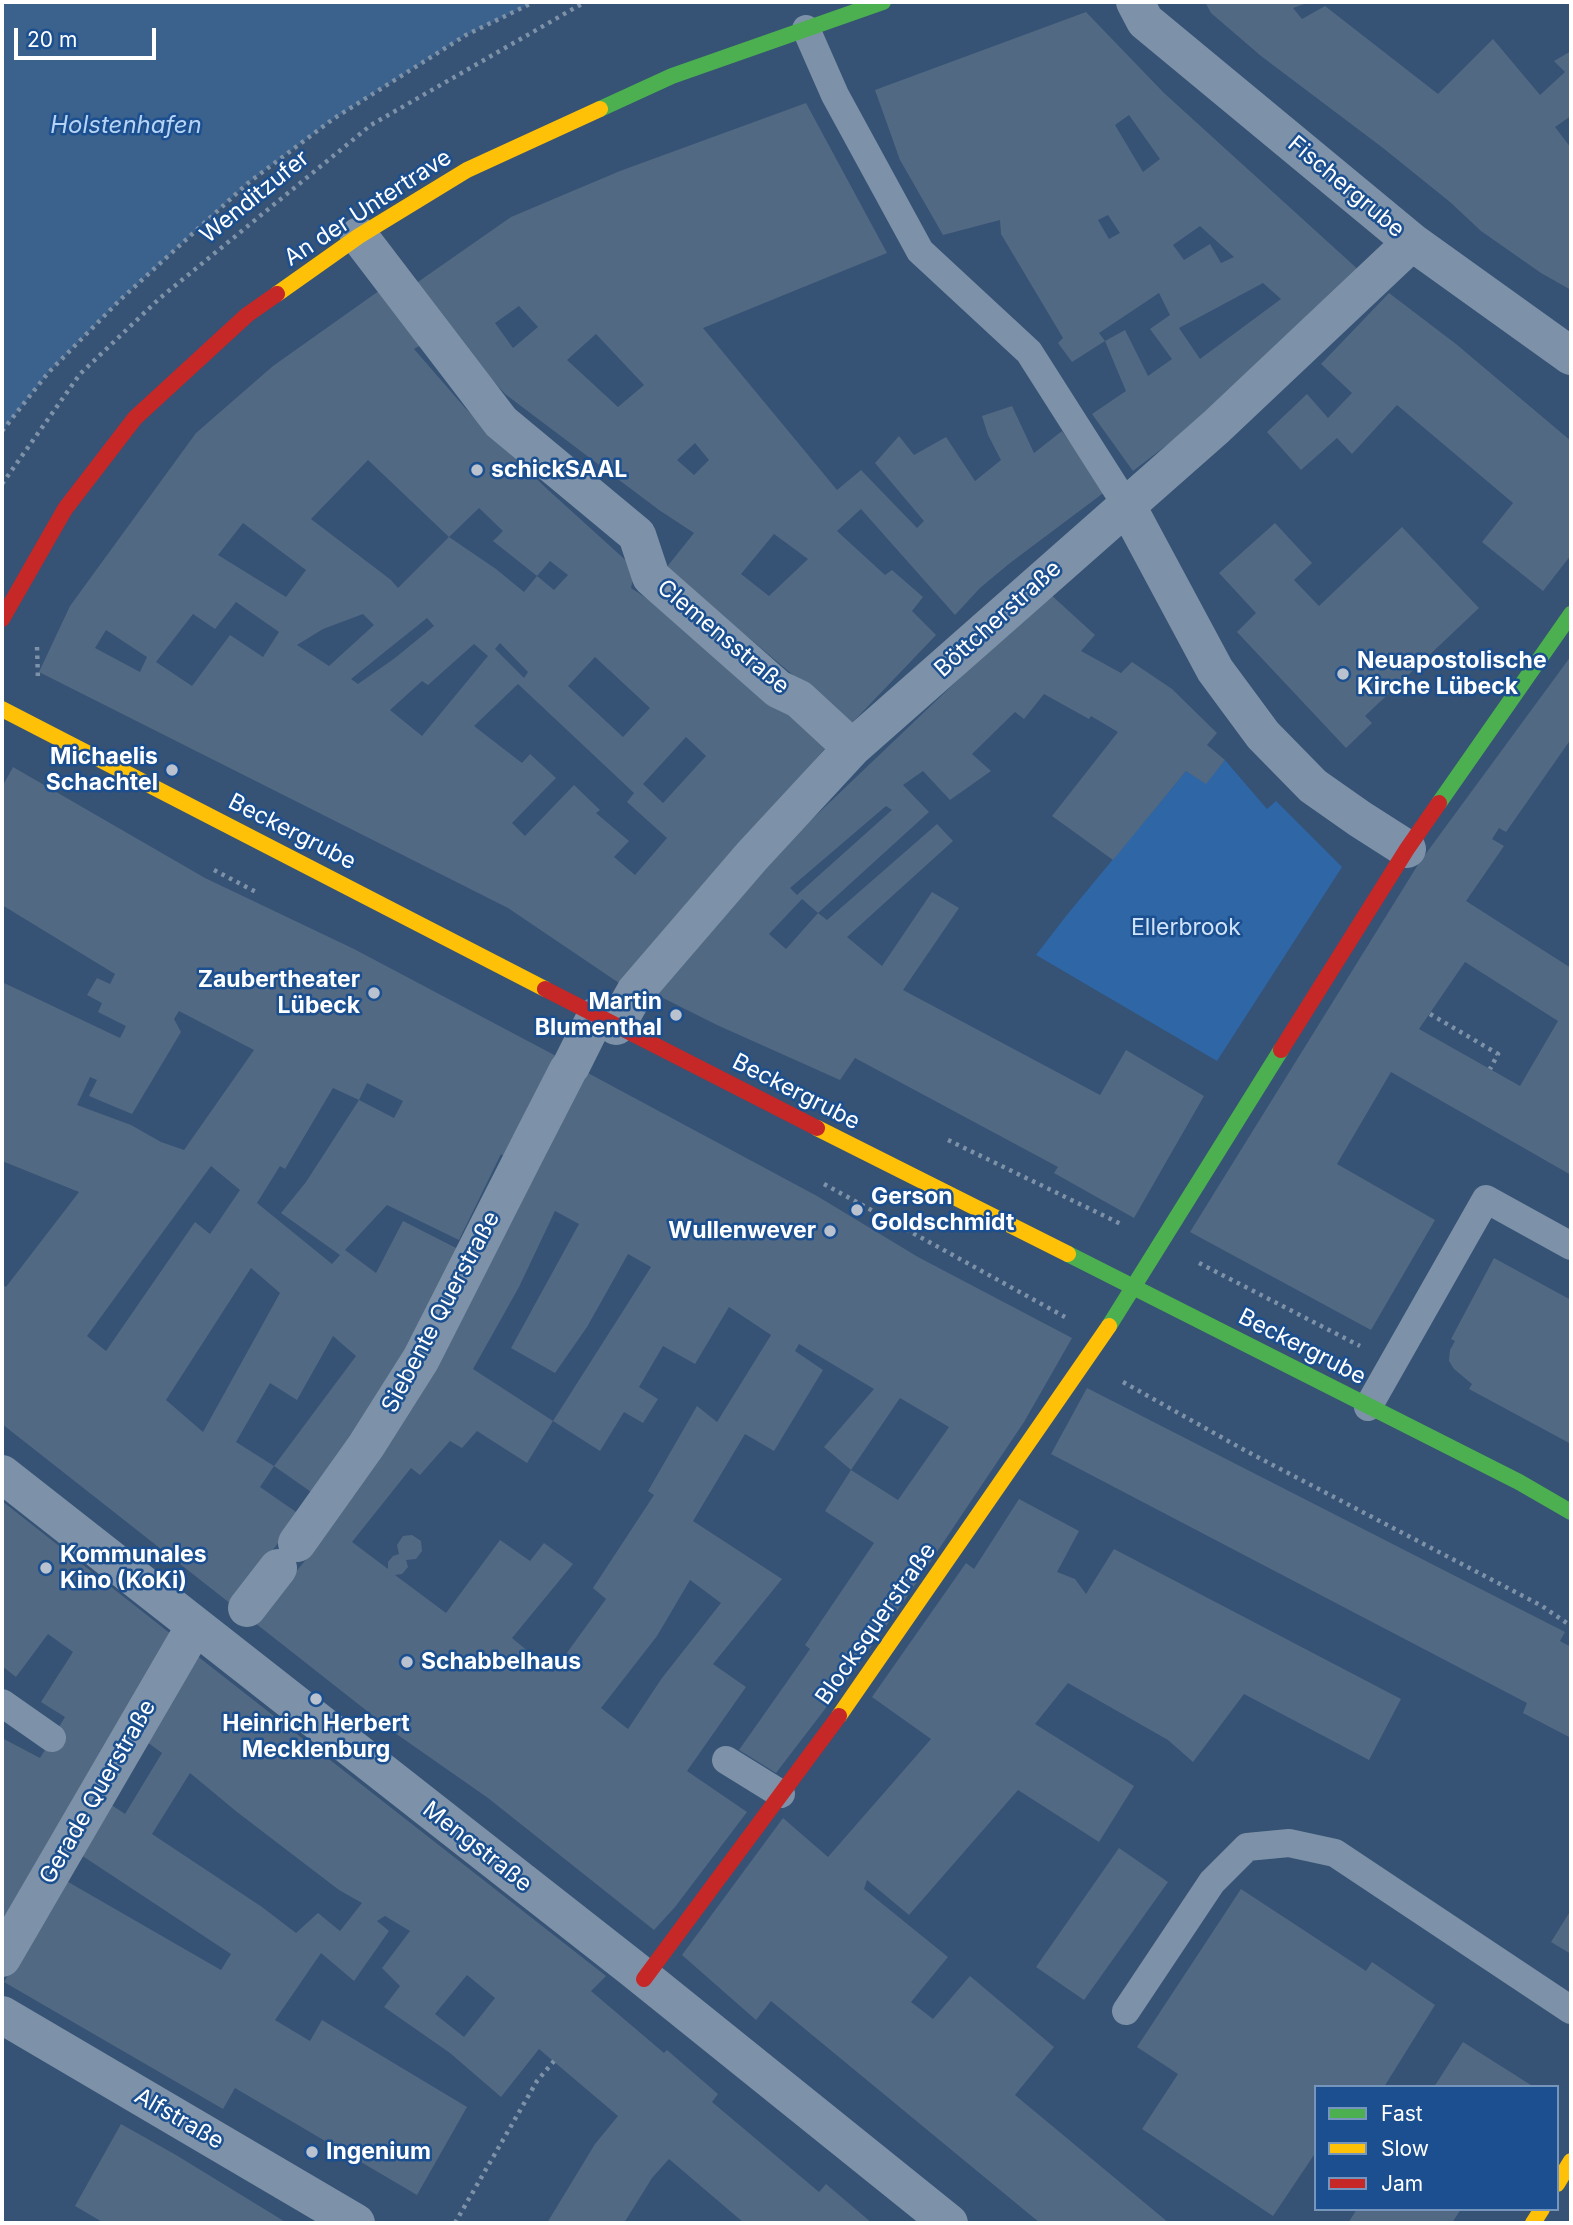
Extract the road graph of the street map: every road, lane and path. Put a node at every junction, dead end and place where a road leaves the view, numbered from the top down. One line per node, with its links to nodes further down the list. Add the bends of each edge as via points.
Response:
1 (534, 2): 9 (path, via 466,35 344,111 247,183 120,300 48,373)
2 (585, 2): 10 (path, Wenditzufer, via 371,125 160,298 80,374)
3 (883, 2): 5 (street, An der Untertrave)
4 (1135, 2): 7 (street, Fischergrube, via 1145,21)
5 (806, 29): 6 (street, An der Untertrave, via 672,76 467,170); 11 (lane, via 835,95 920,251 1029,352)
6 (359, 236): 13 (street, An der Untertrave, via 247,315 135,418 65,509); 15 (street, Clemensstraße, via 501,422 637,535 651,577 778,689 799,698)
7 (1412, 242): 8 (street, Fischergrube); 11 (street, Böttcherstraße)
8 (1571, 356)
9 (2, 431)
10 (2, 484)
11 (1127, 506): 15 (street, Böttcherstraße); 16 (street, via 1215,670 1263,735 1313,786)
12 (1571, 614): 16 (street)
13 (2, 619)
14 (2, 709): 20 (street, Beckergrube)
15 (852, 748): 20 (street, Böttcherstraße)
16 (1407, 849): 24 (street)
17 (210, 867): 18 (path)
18 (258, 893)
19 (1430, 1014): 21 (path, via 1498,1054)
20 (606, 1021): 24 (street, Beckergrube); 30 (street, Siebente Querstraße, via 570,1068 421,1359 366,1446 245,1611)
21 (1490, 1069)
22 (818, 1181): 25 (path, via 1075,1323)
23 (1571, 1246): 26 (lane, via 1486,1199)
24 (1132, 1287): 25 (street, Blocksquerstraße); 26 (street, Beckergrube)
25 (1094, 1349): 29 (path, via 1111,1375 1542,1606); 34 (street, Blocksquerstraße, via 862,1686)
26 (1368, 1406): 28 (street, Beckergrube)
27 (2, 1474): 30 (street, Mengstraße)
28 (1571, 1511)
29 (1571, 1626)
30 (207, 1636): 35 (street, Gerade Querstraße, via 103,1768); 36 (street, Mengstraße)
31 (2, 1703): 32 (lane)
32 (52, 1738)
33 (726, 1760): 34 (lane)
34 (782, 1794): 36 (street, Blocksquerstraße)
35 (2, 1958)
36 (644, 1979): 45 (street, Mengstraße)
37 (1571, 2010): 38 (lane, via 1335,1853 1289,1843 1247,1847 1212,1882)
38 (1126, 2011)
39 (2, 2015): 43 (street, Alfstraße)
40 (554, 2061): 44 (path, via 537,2081)
41 (1571, 2161): 42 (street)
42 (1559, 2180)
43 (356, 2223)
44 (455, 2223)
45 (949, 2223)

